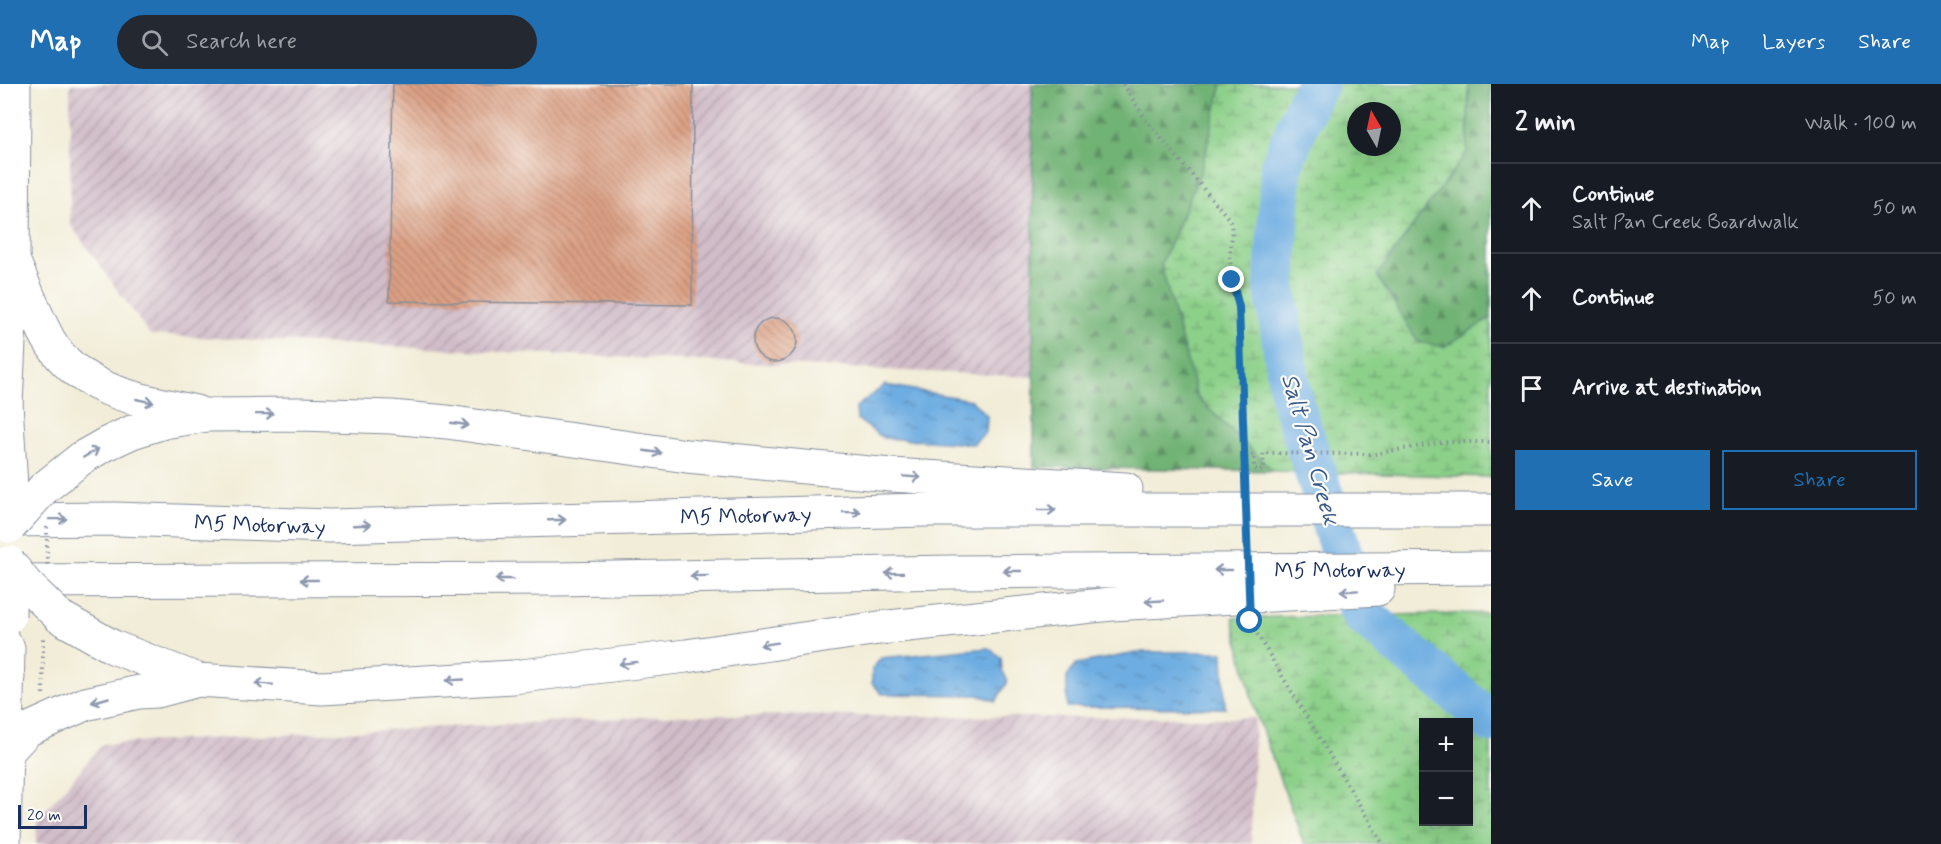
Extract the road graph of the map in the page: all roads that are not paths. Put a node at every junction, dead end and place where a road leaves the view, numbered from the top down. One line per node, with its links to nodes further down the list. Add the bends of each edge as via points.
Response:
1 (14, 84): 2 (highway)
2 (13, 260): 3 (highway); 4 (highway, one-way to 4, via 49,340 73,369 113,392)
3 (6, 404): 5 (highway); 9 (highway, bridge, via 11,487)
4 (207, 415): 7 (highway, one-way to 7, via 300,414 447,422 742,462); 9 (highway, one-way to 4, bridge, via 44,488 83,457 123,436 165,422)
5 (0, 446)
6 (1491, 495): 7 (highway)
7 (1110, 499): 8 (highway, M5 Motorway); 9 (highway, M5 Motorway, one-way to 7, via 115,519 330,526 924,510)
8 (1491, 510)
9 (3, 548): 10 (highway, M5 Motorway, one-way to 9, via 544,579); 12 (highway, bridge); 13 (highway, bridge, via 49,612 113,647)
10 (1491, 568)
11 (1491, 581): 13 (highway, one-way to 13, via 1112,604 879,628 513,677 322,688)
12 (4, 623): 14 (highway, via 8,677)
13 (198, 680): 14 (highway, one-way to 14, via 85,704 27,730)
14 (6, 753): 15 (highway)
15 (4, 844)

